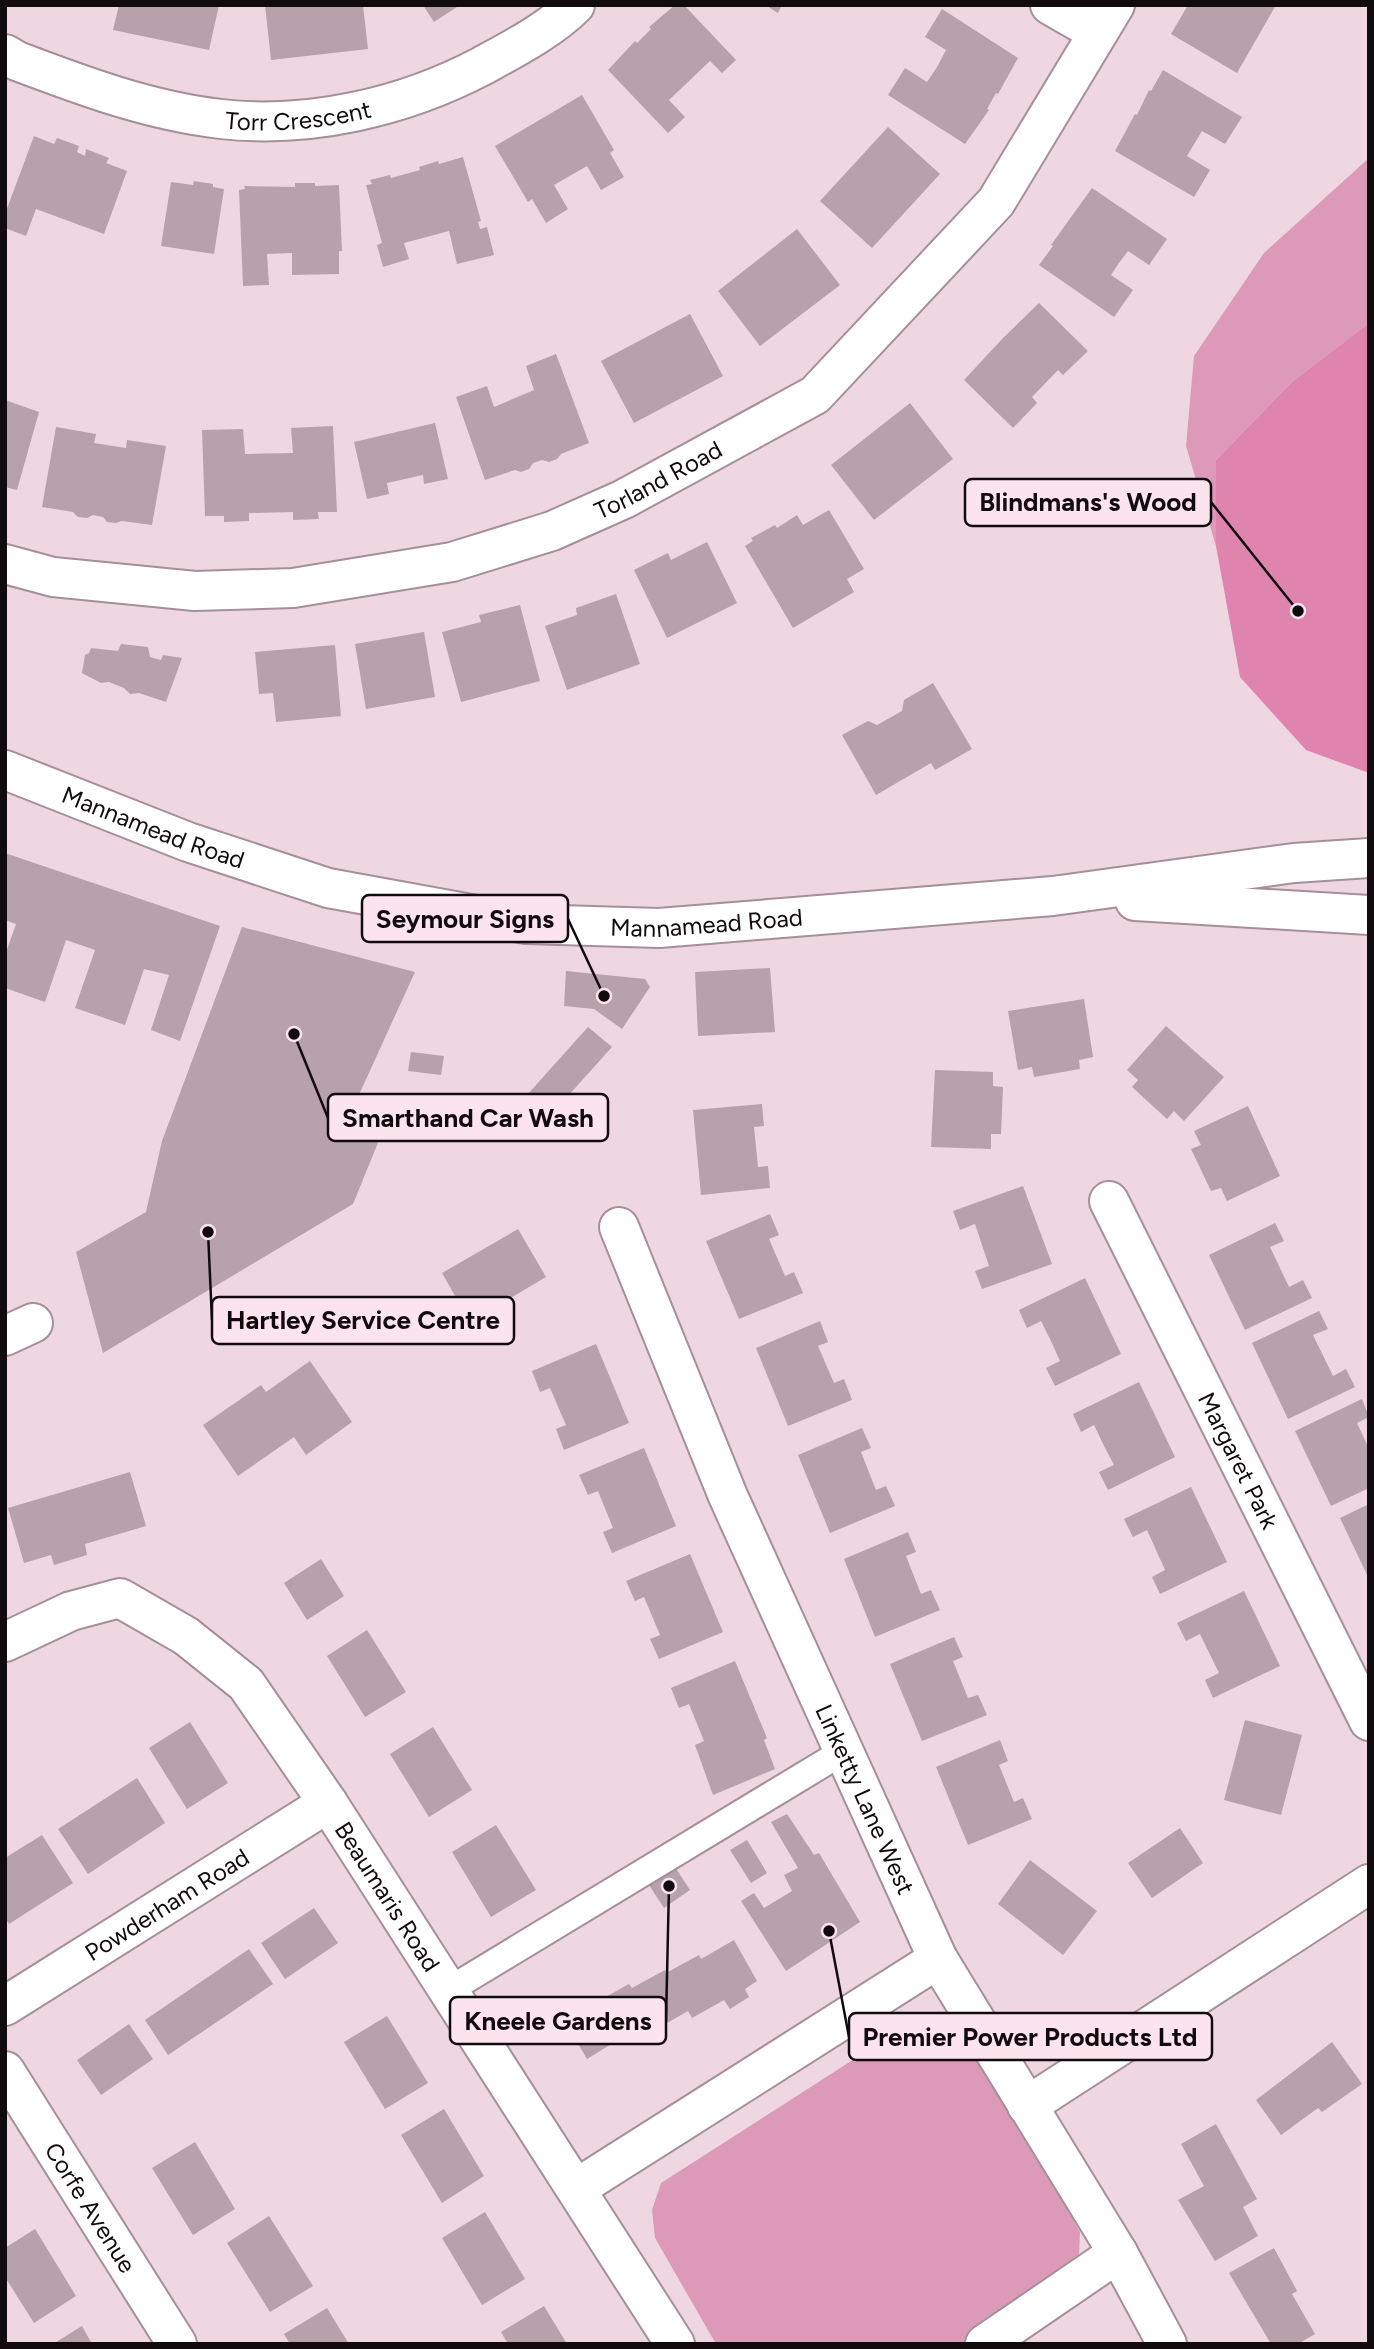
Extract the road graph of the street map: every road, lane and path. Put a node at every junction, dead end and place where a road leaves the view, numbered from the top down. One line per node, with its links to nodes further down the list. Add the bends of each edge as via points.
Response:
1 (575, 5): 4 (street, Torr Crescent, via 502,55 454,80 338,116 221,119 108,94)
2 (1050, 5): 3 (street)
3 (1106, 19): 5 (street, Torland Road, via 996,202 815,395 624,499 552,531 452,562 293,588 195,591 53,577)
4 (5, 54)
5 (5, 564)
6 (5, 770): 8 (street, Mannamead Road, via 188,842 328,888 526,924 659,928)
7 (1369, 858): 8 (street, Mannamead Road, via 1294,863)
8 (1053, 896): 9 (street, Mannamead Road)
9 (1369, 915)
10 (1109, 1201): 13 (street, Margaret Park)
11 (620, 1227): 14 (street, Linketty Lane West, via 728,1496)
12 (5, 1642): 15 (street, Beaumaris Road, via 71,1611 120,1598 186,1636 246,1684)
13 (1369, 1720)
14 (844, 1751): 17 (street, Linketty Lane West); 18 (lane)
15 (328, 1803): 18 (street, Beaumaris Road); 19 (street, Powderham Road)
16 (1369, 1884): 21 (street)
17 (938, 1959): 21 (street, Linketty Lane West); 22 (street)
18 (449, 1990): 22 (street, Beaumaris Road)
19 (5, 2006)
20 (5, 2071): 24 (street, Corfe Avenue)
21 (1027, 2106): 23 (street, Linketty Lane West)
22 (577, 2188): 25 (street, Beaumaris Road)
23 (1118, 2253): 26 (street); 27 (street, Linketty Lane West)
24 (177, 2344)
25 (675, 2344)
26 (985, 2344)
27 (1167, 2344)

